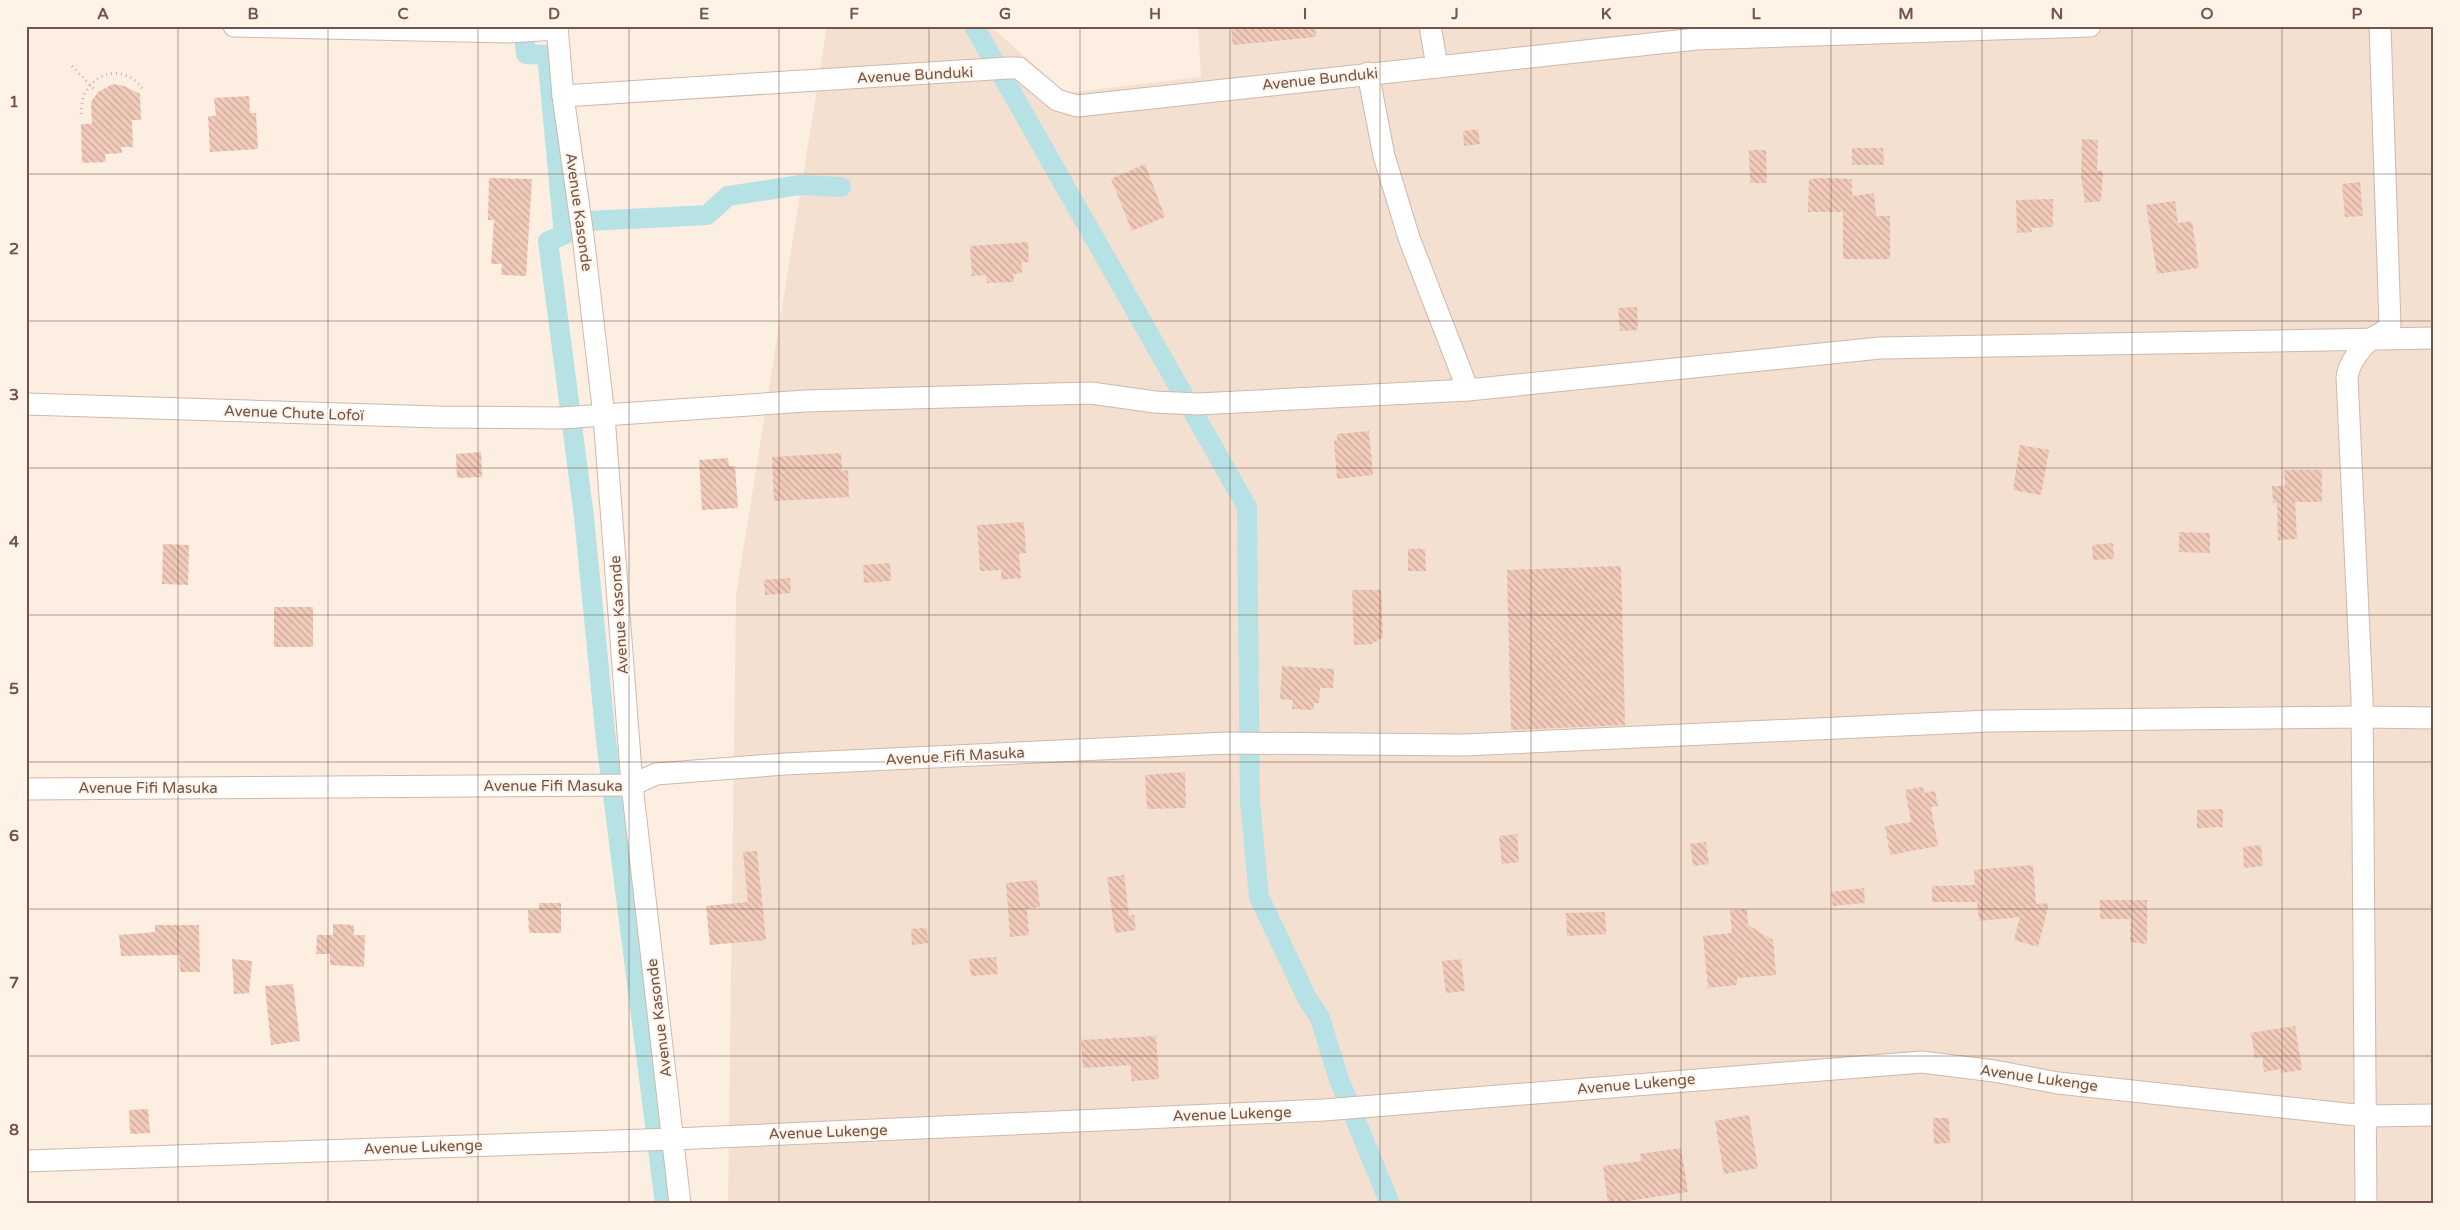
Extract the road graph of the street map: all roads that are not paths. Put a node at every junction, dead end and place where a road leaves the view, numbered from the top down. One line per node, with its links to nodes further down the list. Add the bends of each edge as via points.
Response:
1 (234, 26): 5 (street, via 508,32)
2 (1430, 26): 6 (street)
3 (2090, 26): 6 (street, Avenue Bunduki, via 1696,39)
4 (2380, 26): 9 (street, via 2390,316 2387,330)
5 (551, 28): 8 (street, Avenue Kasonde)
6 (1437, 66): 7 (street, Avenue Bunduki)
7 (1368, 73): 8 (street, Avenue Bunduki, via 1077,106 1057,100 1019,68); 11 (street, via 1384,156 1409,238)
8 (563, 96): 13 (street, Avenue Kasonde, via 583,236)
9 (2372, 338): 10 (street, Avenue Chute Lofoï); 11 (street, Avenue Chute Lofoï, via 1880,348); 14 (street, via 2350,364 2347,377)
10 (2434, 338)
11 (1468, 390): 13 (street, Avenue Chute Lofoï, via 1198,404 1091,393 806,401)
12 (26, 404): 13 (street, Avenue Chute Lofoï, via 438,417)
13 (596, 417): 16 (street, Avenue Kasonde)
14 (2362, 717): 15 (street, Avenue Fifi Masuka); 16 (street, Avenue Fifi Masuka, via 1990,721 1464,745 1227,742 785,764 656,774); 19 (street)
15 (2434, 718)
16 (632, 785): 17 (street, Avenue Fifi Masuka); 20 (street, Avenue Kasonde)
17 (26, 789)
18 (2434, 1114): 19 (street, Avenue Lukenge)
19 (2365, 1116): 20 (street, Avenue Lukenge, via 2058,1083 1922,1062 1324,1110); 23 (street)
20 (673, 1139): 21 (street, Avenue Lukenge); 22 (street, Avenue Kasonde)
21 (26, 1161)
22 (680, 1204)
23 (2366, 1204)

